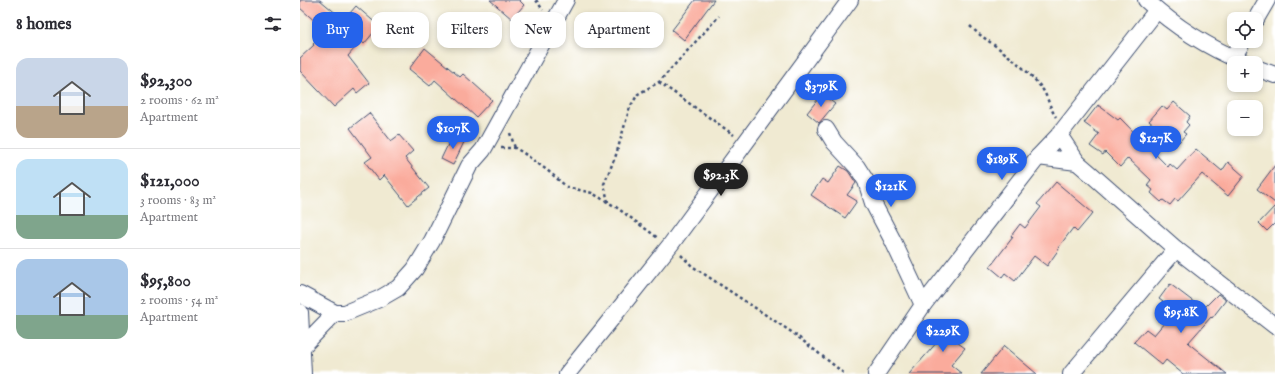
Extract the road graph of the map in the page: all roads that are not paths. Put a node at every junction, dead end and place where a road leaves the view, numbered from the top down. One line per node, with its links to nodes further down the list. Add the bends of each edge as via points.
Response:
1 (566, 0): 17 (street, via 482,150 469,166 432,241 418,263 398,288 345,313)
2 (850, 0): 21 (street, via 670,244)
3 (1267, 0): 5 (street)
4 (1151, 5): 6 (street, via 1186,32); 10 (street)
5 (1260, 12)
6 (1230, 56)
7 (1263, 71): 8 (street)
8 (1275, 75)
9 (826, 129): 15 (street, via 866,181 873,203)
10 (1061, 132): 11 (street); 12 (street)
11 (1038, 157): 12 (street); 15 (street)
12 (1077, 162): 13 (street)
13 (1176, 249): 18 (street); 23 (street)
14 (300, 294): 17 (street)
15 (923, 305): 22 (street)
16 (300, 312): 19 (street)
17 (336, 313): 19 (street)
18 (1275, 326)
19 (302, 347): 20 (street)
20 (303, 374)
21 (567, 374)
22 (876, 374)
23 (1071, 374)

